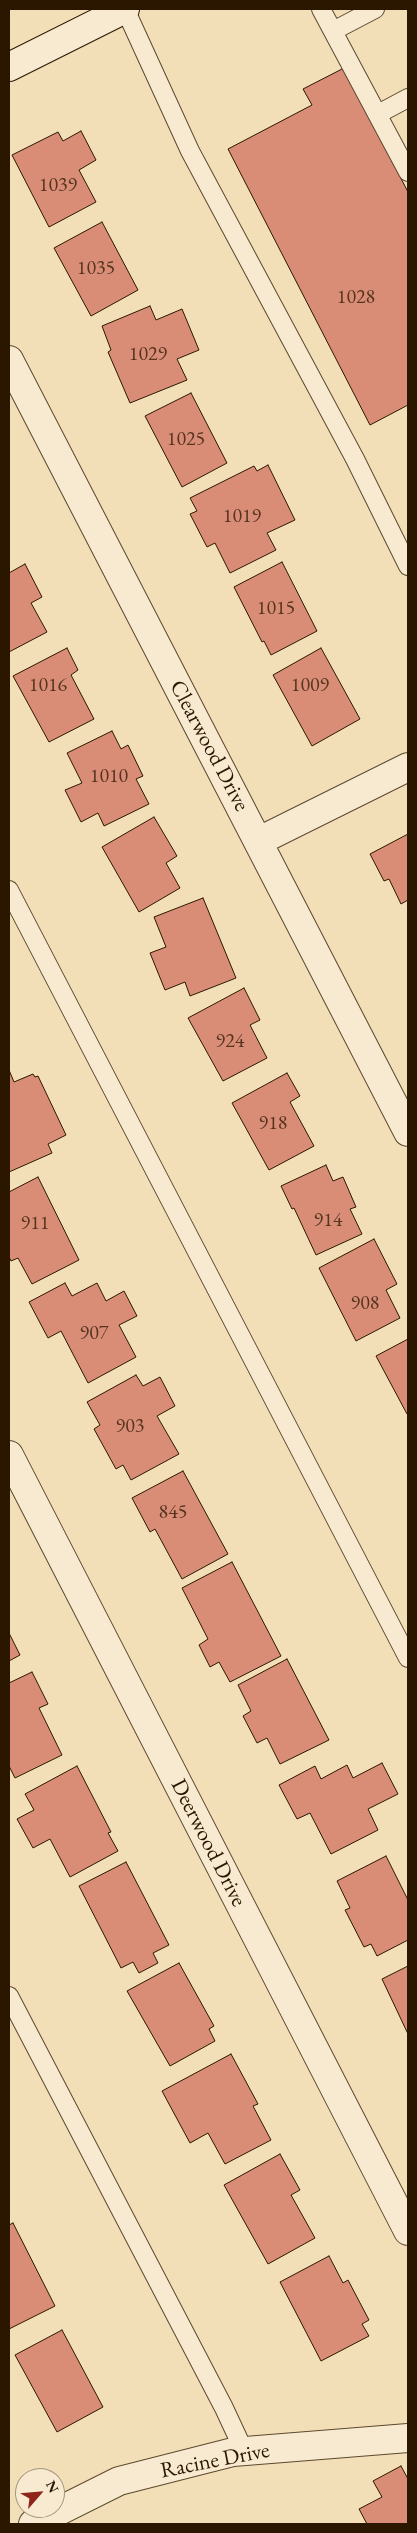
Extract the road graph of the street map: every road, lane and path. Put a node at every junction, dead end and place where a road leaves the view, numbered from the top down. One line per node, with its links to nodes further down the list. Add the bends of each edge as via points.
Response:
1 (125, 9): 5 (street); 10 (lane, via 190,151 355,459)
2 (321, 9): 4 (lane)
3 (375, 9): 4 (lane)
4 (333, 31): 7 (lane)
5 (9, 67)
6 (408, 98): 7 (lane)
7 (378, 114): 8 (lane)
8 (408, 172)
9 (13, 378): 12 (street, Clearwood Drive)
10 (408, 566)
11 (408, 768): 12 (street)
12 (259, 841): 14 (street, Clearwood Drive)
13 (9, 890): 16 (lane)
14 (408, 1132)
15 (9, 1455): 18 (street, Deerwood Drive)
16 (408, 1658)
17 (9, 1996): 20 (lane)
18 (408, 2231)
19 (408, 2438): 20 (street, Racine Drive)
20 (244, 2451): 21 (street, Racine Drive, via 119,2481)
21 (34, 2524)

